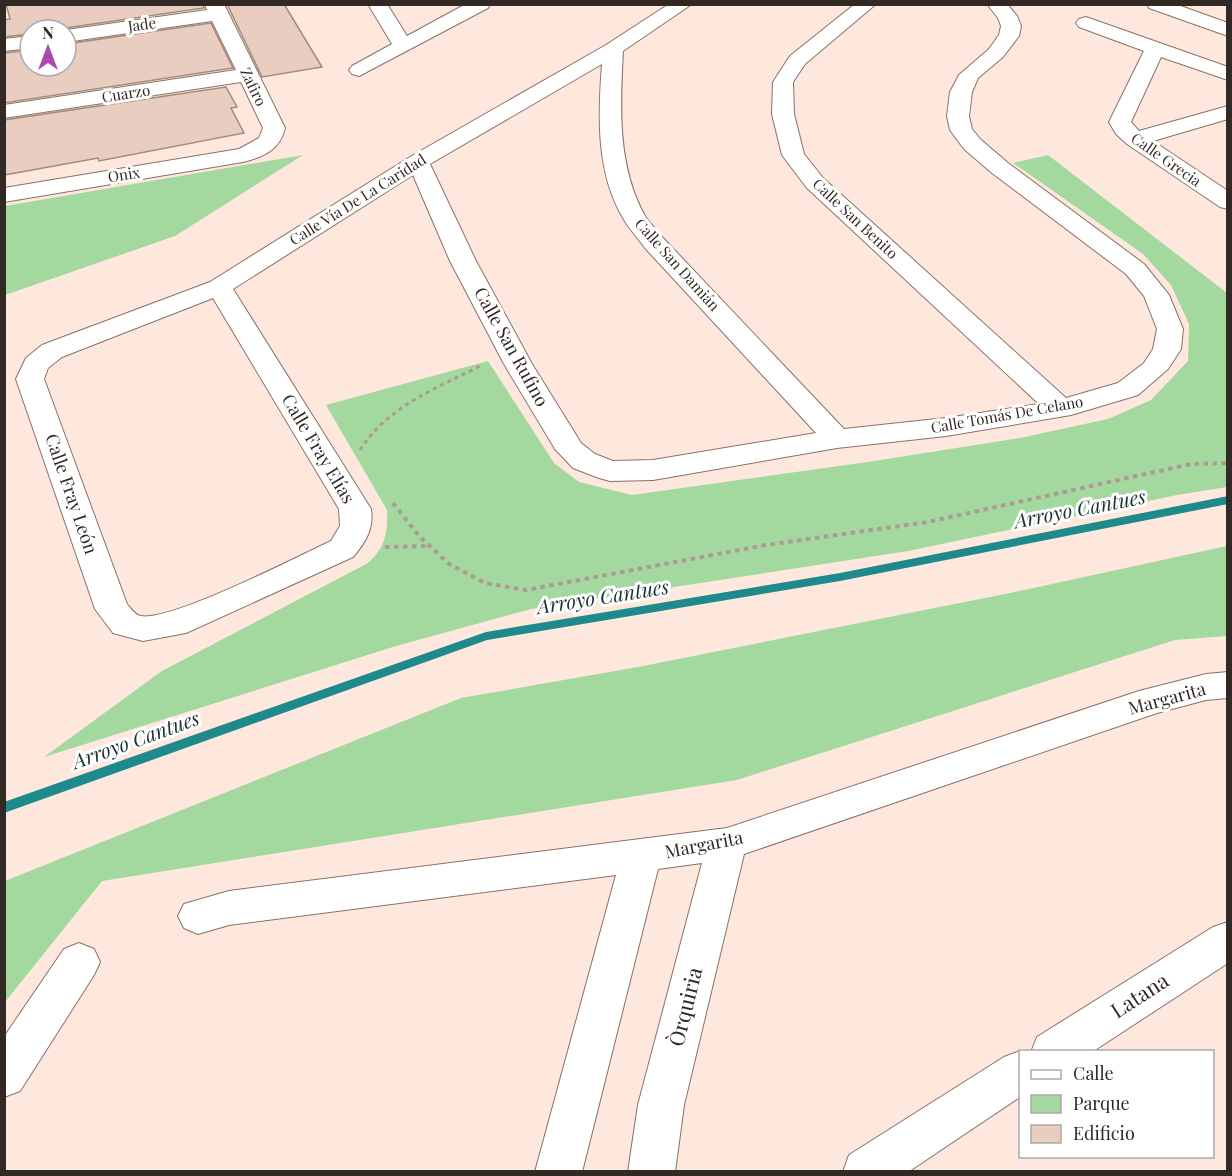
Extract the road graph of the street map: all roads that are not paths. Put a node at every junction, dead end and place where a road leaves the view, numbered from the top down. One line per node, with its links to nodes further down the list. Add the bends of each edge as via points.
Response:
1 (377, 4): 11 (street)
2 (481, 4): 11 (street)
3 (683, 4): 13 (street, Calle Vía De La Caridad)
4 (867, 4): 26 (street, Calle San Benito, via 797,60 783,82 783,114 793,155 815,183)
5 (996, 4): 26 (street, Calle Tomás De Celano, via 1007,16 1009,36 996,53 969,75 961,92 961,130 1000,168 1135,269 1156,295 1170,329 1167,349 1154,369 1128,390)
6 (1156, 4): 9 (street)
7 (216, 9): 10 (street, Jade); 16 (street, Zafiro)
8 (1086, 23): 12 (street)
9 (1227, 30)
10 (78, 34)
11 (403, 45): 14 (street)
12 (1155, 48): 15 (street); 19 (street, Calle Grecia, via 1120,122)
13 (613, 49): 21 (street, Calle Vía De La Caridad); 27 (street, Calle San Damián, via 609,95 612,146 619,184 632,215)
14 (359, 70)
15 (1227, 74)
16 (247, 75): 17 (street, Cuarzo); 20 (street, Zafiro, via 274,128 272,140)
17 (4, 112)
18 (1227, 112): 19 (street)
19 (1134, 139): 23 (street, Calle Grecia)
20 (243, 155): 22 (street, Onix)
21 (418, 162): 24 (street, Calle Vía De La Caridad); 28 (street, Calle San Rufino, via 463,261 570,449 584,462 610,471)
22 (4, 195)
23 (1227, 202)
24 (219, 287): 25 (street, Calle Vía De La Caridad, via 52,351 36,364); 29 (street, Calle Fray Elías, via 355,509 358,521 353,537 342,549 186,621 143,629 125,624)
25 (30, 379): 29 (street, Calle Fray León)
26 (1061, 409): 27 (street, Calle Tomás De Celano)
27 (837, 439): 28 (street, Calle Tomás De Celano)
28 (653, 470)
29 (112, 609)
30 (1227, 685): 31 (street, Margarita, via 1152,701)
31 (727, 844): 32 (street, Margarita); 40 (street, Òrquiria, via 661,1105)
32 (641, 856): 33 (street, Margarita, via 241,907); 39 (street)
33 (198, 916)
34 (1227, 940): 36 (street, Latana)
35 (79, 962): 38 (street)
36 (1056, 1050)
37 (1019, 1073): 41 (street)
38 (4, 1076)
39 (558, 1172)
40 (651, 1172)
41 (866, 1172)

